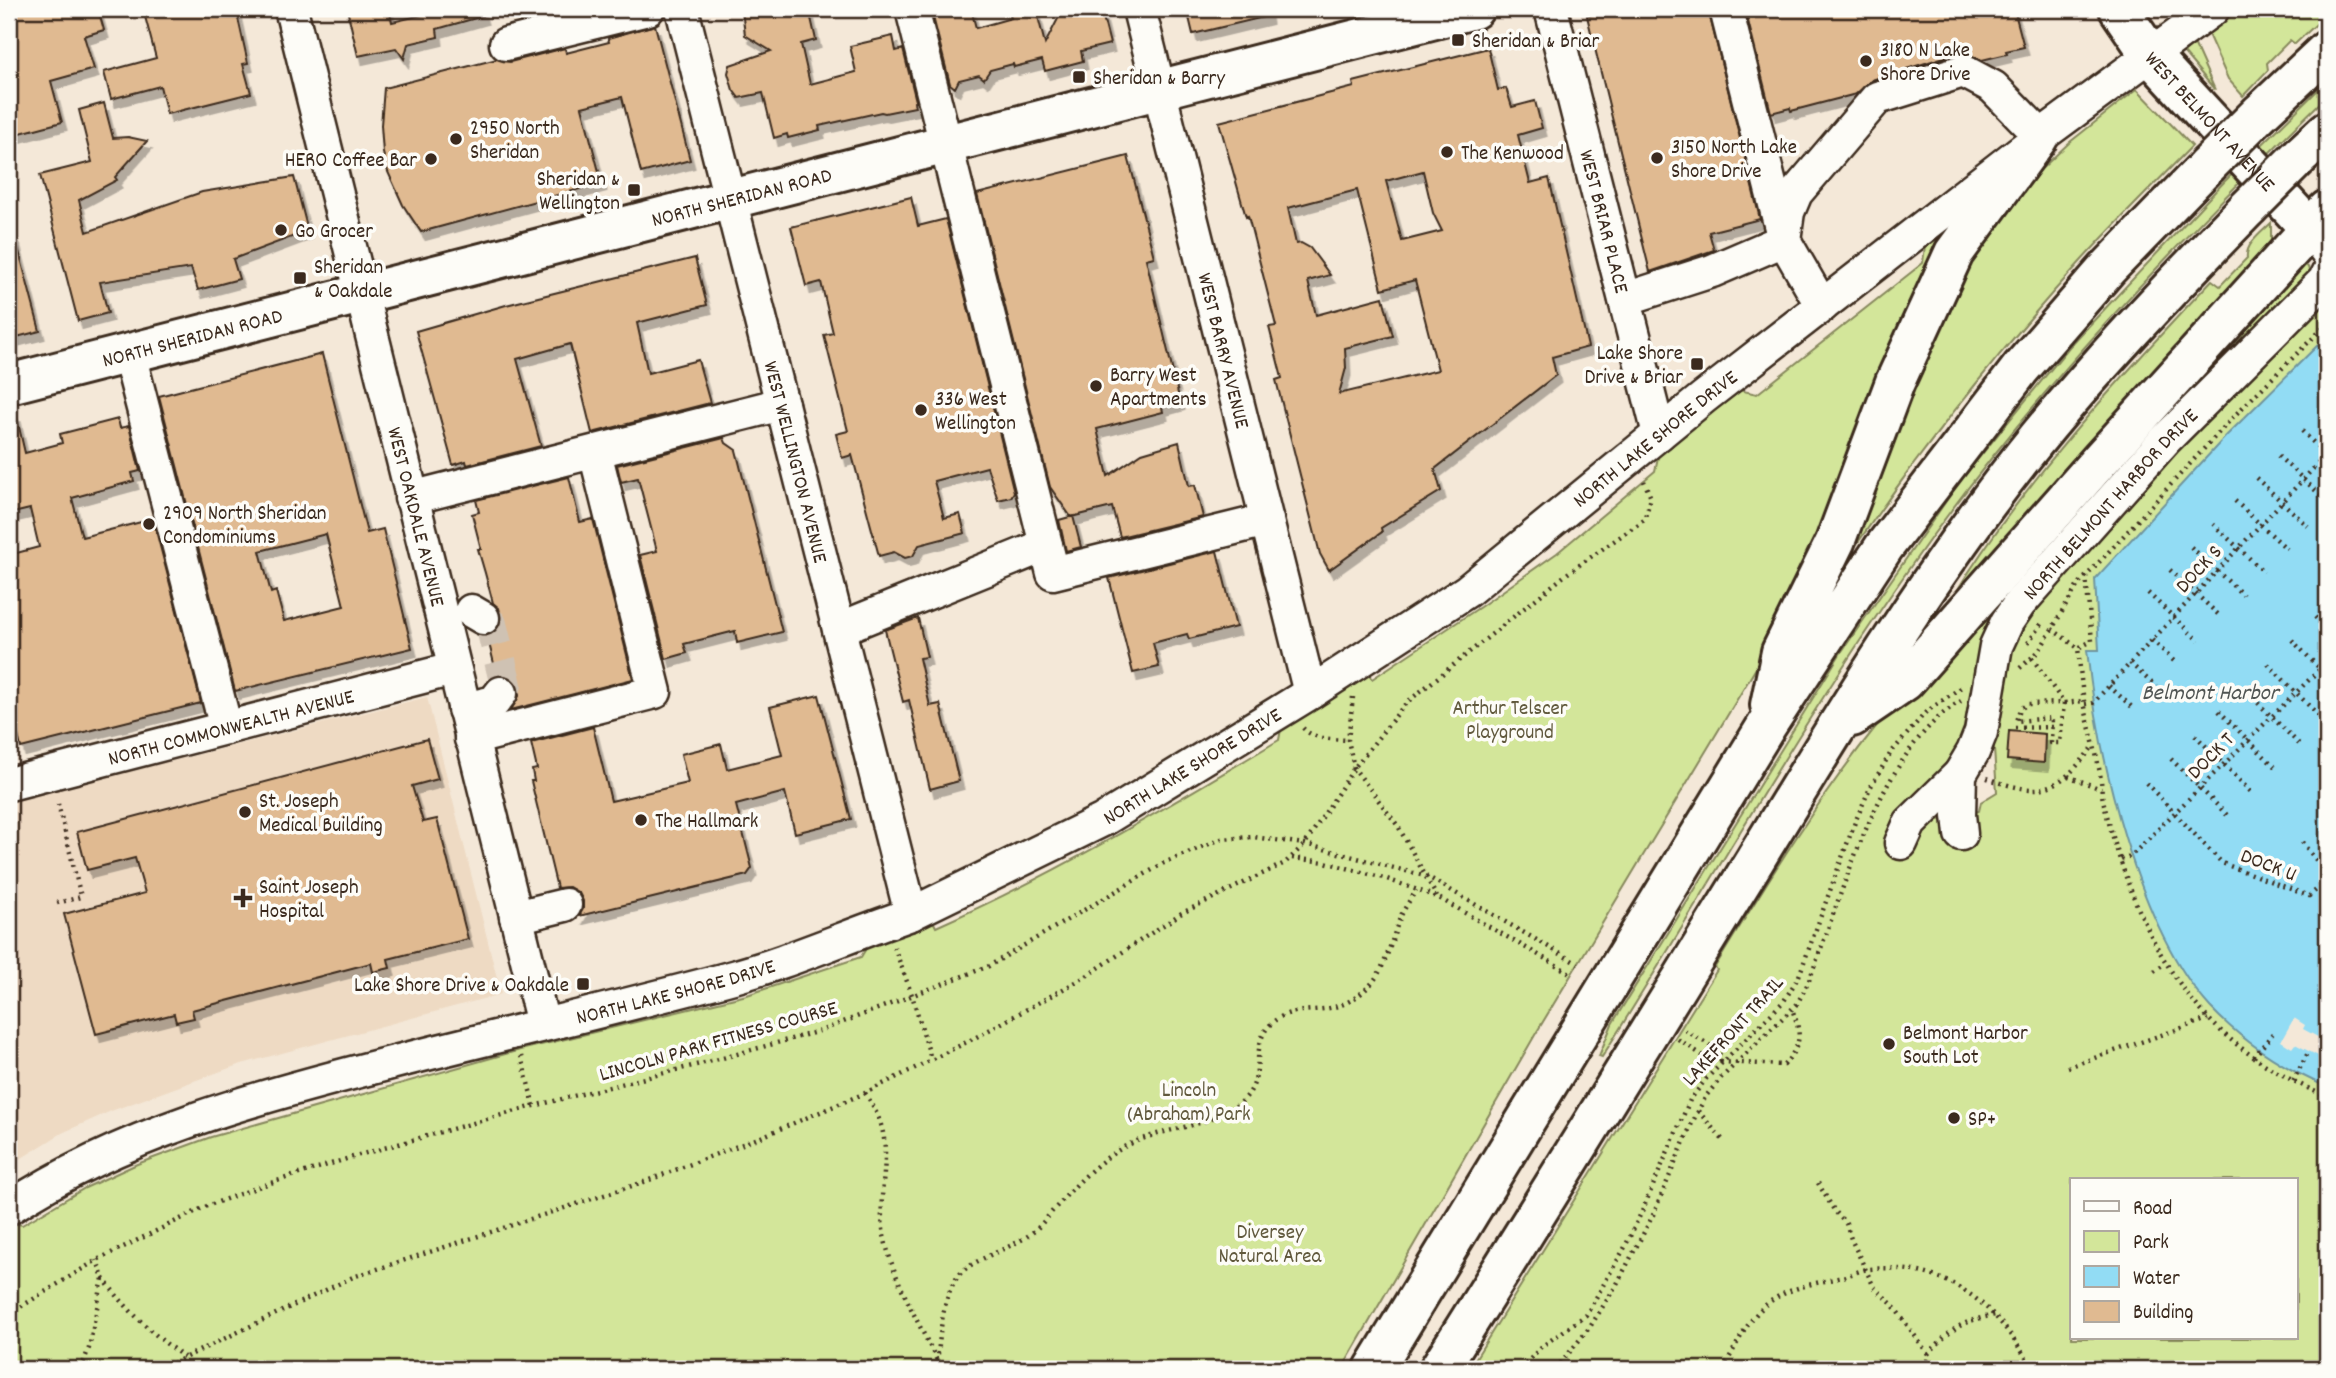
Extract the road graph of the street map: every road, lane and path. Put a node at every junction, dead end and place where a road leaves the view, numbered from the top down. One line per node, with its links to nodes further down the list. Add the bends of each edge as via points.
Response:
1 (291, 9): 22 (street, WEST OAKDALE AVENUE)
2 (648, 9): 11 (street)
3 (682, 9): 18 (street, WEST WELLINGTON AVENUE)
4 (912, 9): 17 (street)
5 (1139, 9): 14 (street, WEST BARRY AVENUE)
6 (1474, 9): 14 (main road, NORTH SHERIDAN ROAD)
7 (1551, 9): 23 (street, WEST BRIAR PLACE)
8 (1726, 9): 20 (street)
9 (2119, 9): 13 (main road, WEST BELMONT AVENUE)
10 (2213, 9): 13 (street, NORTH LAKE SHORE DRIVE)
11 (506, 44)
12 (2327, 50): 92 (main road, bridge, via 2107,269 2021,368 1884,547)
13 (2151, 56): 15 (street, NORTH LAKE SHORE DRIVE); 19 (main road, WEST BELMONT AVENUE)
14 (1159, 89): 17 (main road, NORTH SHERIDAN ROAD); 41 (street, WEST BARRY AVENUE)
15 (2039, 137): 20 (street, via 1993,87 1963,71 1877,98 1796,193); 24 (street, NORTH LAKE SHORE DRIVE); 92 (main road, via 1954,253 1895,382 1835,542 1780,652)
16 (2314, 143): 95 (main road, bridge, via 2090,374 1955,548)
17 (946, 144): 18 (main road, NORTH SHERIDAN ROAD); 45 (street)
18 (730, 199): 22 (main road, NORTH SHERIDAN ROAD); 28 (street, WEST WELLINGTON AVENUE)
19 (2321, 230): 95 (main road, via 1905,681)
20 (1784, 240): 23 (street, via 1712,271); 24 (street)
21 (2327, 275): 106 (street, NORTH BELMONT HARBOR DRIVE, via 2165,440 2020,603 1996,646 1981,732)
22 (361, 294): 26 (main road, NORTH SHERIDAN ROAD); 37 (street, WEST OAKDALE AVENUE)
23 (1625, 299): 30 (street, WEST BRIAR PLACE)
24 (1822, 306): 30 (street, NORTH LAKE SHORE DRIVE)
25 (2327, 324): 52 (path, via 2236,414)
26 (129, 354): 27 (main road, NORTH SHERIDAN ROAD); 94 (street)
27 (9, 384)
28 (782, 404): 31 (street); 59 (street, WEST WELLINGTON AVENUE)
29 (2302, 431): 33 (path)
30 (1659, 434): 81 (street, NORTH LAKE SHORE DRIVE, via 1467,591)
31 (595, 452): 37 (street); 90 (street, via 655,692)
32 (2278, 456): 35 (path)
33 (2327, 456): 35 (path, DOCK S)
34 (2256, 478): 40 (path)
35 (2304, 479): 39 (path); 40 (path, DOCK S)
36 (1644, 481): 104 (path, via 1651,498 1644,520 1568,573 1406,703)
37 (411, 498): 71 (street, WEST OAKDALE AVENUE)
38 (2235, 501): 43 (path)
39 (2327, 501)
40 (2283, 502): 43 (path, DOCK S); 44 (path)
41 (1267, 520): 45 (street, via 1054,573); 81 (street, WEST BARRY AVENUE)
42 (2213, 524): 47 (path)
43 (2260, 525): 47 (path, DOCK S); 48 (path)
44 (2308, 526)
45 (1046, 545): 59 (street)
46 (2191, 547): 50 (path)
47 (2239, 548): 50 (path, DOCK S); 51 (path)
48 (2287, 549)
49 (2169, 570): 54 (path)
50 (2217, 571): 54 (path, DOCK S); 55 (path)
51 (2264, 572)
52 (2086, 576): 60 (path, via 2067,599); 65 (path, via 2092,641)
53 (2148, 593): 56 (path)
54 (2195, 594): 56 (path, DOCK S); 57 (path)
55 (2243, 595)
56 (2173, 617): 62 (path, DOCK S); 64 (path)
57 (2221, 617)
58 (2315, 617): 61 (path)
59 (839, 629): 129 (street, WEST WELLINGTON AVENUE)
60 (2052, 629): 65 (path); 66 (path)
61 (2327, 629)
62 (2152, 640): 68 (path, DOCK S); 69 (path)
63 (2292, 640): 72 (path)
64 (2199, 641)
65 (2078, 648): 85 (path)
66 (2032, 658): 73 (path); 84 (path)
67 (2327, 662): 72 (path, DOCK T)
68 (2130, 663): 77 (path, DOCK S); 78 (path)
69 (2178, 664)
70 (2268, 664): 82 (path)
71 (453, 669): 90 (street, WEST OAKDALE AVENUE); 94 (street, NORTH COMMONWEALTH AVENUE)
72 (2320, 669): 74 (path); 82 (path, DOCK T)
73 (2017, 670)
74 (2327, 676)
75 (1969, 682): 147 (path, LAKEFRONT TRAIL, via 1926,712 1890,754 1855,822 1799,976 1784,1001)
76 (1347, 686): 98 (path, via 1353,697)
77 (2109, 686): 85 (path, DOCK S, via 2093,703); 86 (path)
78 (2156, 687)
79 (2243, 688): 88 (path)
80 (501, 693): 90 (street)
81 (1310, 693): 129 (street, NORTH LAKE SHORE DRIVE, via 1103,820)
82 (2296, 693): 88 (path, DOCK T); 89 (path)
83 (1967, 697): 137 (path, LAKEFRONT TRAIL, via 1939,715 1890,778 1808,983)
84 (2064, 703): 85 (path); 93 (path, via 2060,743 2051,743); 93 (path, via 2028,704 2017,716 2016,721 2052,718)
85 (2084, 703): 100 (path)
86 (2134, 709)
87 (2219, 711): 99 (path)
88 (2272, 716): 99 (path, DOCK T); 101 (path)
89 (2325, 722)
90 (467, 724): 130 (street, WEST OAKDALE AVENUE)
91 (1301, 724): 98 (path, via 1323,738)
92 (1766, 725): 169 (main road)
93 (2052, 727): 96 (path)
94 (226, 728): 109 (street, NORTH COMMONWEALTH AVENUE)
95 (1836, 728): 170 (main road)
96 (2015, 728)
97 (2195, 735): 103 (path)
98 (1348, 740): 104 (path)
99 (2248, 740): 103 (path, DOCK T); 105 (path)
100 (2094, 745): 107 (path); 111 (path)
101 (2301, 746)
102 (2171, 759): 110 (path)
103 (2223, 764): 110 (path, DOCK T); 112 (path)
104 (1354, 768): 119 (path); 123 (path, via 1398,826)
105 (2276, 768)
106 (1961, 772): 107 (path, via 2025,789 2056,785); 116 (street, NORTH BELMONT HARBOR DRIVE, via 1959,816); 117 (street)
107 (2068, 776): 111 (path)
108 (2146, 783): 114 (path)
109 (9, 784)
110 (2200, 788): 114 (path, DOCK T); 115 (path)
111 (2101, 789): 121 (path)
112 (2252, 793)
113 (58, 804): 127 (path, via 81,897)
114 (2175, 812): 121 (path, DOCK T, via 2132,855); 124 (path, DOCK U, via 2222,863 2309,897)
115 (2228, 816)
116 (1968, 824)
117 (1920, 826)
118 (2302, 842): 122 (path)
119 (1305, 844): 120 (path); 123 (path, LINCOLN PARK FITNESS COURSE); 136 (path, LINCOLN PARK FITNESS COURSE, via 1253,837 1221,839 1164,863 989,966)
120 (1292, 858): 125 (path, via 1325,862); 146 (path, via 1180,914 1084,977)
121 (2120, 860): 132 (path)
122 (2327, 874)
123 (1428, 877): 126 (path); 133 (path, LINCOLN PARK FITNESS COURSE)
124 (2327, 881)
125 (1416, 890): 126 (path); 165 (path, via 1367,989 1334,1007 1294,1011 1269,1026 1260,1044 1256,1082 1242,1101 1222,1115 1126,1146 1089,1171 1030,1235 977,1261 958,1276 946,1307)
126 (1437, 897): 135 (path)
127 (57, 903)
128 (565, 905): 130 (street)
129 (911, 914): 139 (street, NORTH LAKE SHORE DRIVE, via 729,979)
130 (516, 917): 139 (street, WEST OAKDALE AVENUE)
131 (891, 938): 136 (path)
132 (2165, 963): 134 (path); 138 (path)
133 (1578, 964)
134 (2154, 971)
135 (1572, 974)
136 (912, 995): 146 (path); 153 (path, LINCOLN PARK FITNESS COURSE, via 820,1031)
137 (1792, 1009): 148 (path, LAKEFRONT TRAIL); 148 (path, via 1799,1029 1797,1050 1784,1065)
138 (2209, 1019): 145 (path); 149 (path)
139 (543, 1024): 157 (street, NORTH LAKE SHORE DRIVE, via 295,1087 165,1130 75,1169)
140 (1681, 1027): 147 (path, via 1719,1051)
141 (2273, 1033): 145 (path)
142 (1675, 1038): 147 (path)
143 (520, 1051): 153 (path)
144 (2309, 1051): 150 (path)
145 (2254, 1057): 150 (path)
146 (931, 1059): 151 (path)
147 (1721, 1062): 148 (path); 171 (path, LAKEFRONT TRAIL, via 1690,1100 1624,1249 1586,1315 1541,1347)
148 (1738, 1062): 154 (path, LAKEFRONT TRAIL, via 1706,1096)
149 (2068, 1067)
150 (2293, 1081): 152 (path)
151 (865, 1093): 164 (path, via 644,1182 353,1277); 165 (path, via 885,1136 882,1196 890,1258)
152 (2327, 1097)
153 (534, 1106): 158 (path, LINCOLN PARK FITNESS COURSE, via 261,1186 207,1206)
154 (1699, 1111): 155 (path); 172 (path, LAKEFRONT TRAIL, via 1617,1284)
155 (1722, 1139)
156 (1818, 1183): 159 (path, via 1846,1224)
157 (9, 1208)
158 (97, 1260): 160 (path); 161 (path, LINCOLN PARK FITNESS COURSE)
159 (1866, 1269): 162 (path, via 1923,1271 1976,1297); 163 (path, via 1874,1287); 173 (path, via 1800,1285 1768,1303 1750,1322)
160 (103, 1278): 164 (path, via 144,1326); 166 (path)
161 (9, 1314)
162 (1996, 1315): 163 (path, via 1957,1326); 175 (path)
163 (1928, 1354): 174 (path)
164 (184, 1357): 167 (path)
165 (937, 1361): 168 (path)
166 (81, 1369)
167 (161, 1369)
168 (941, 1369)
169 (1374, 1369)
170 (1439, 1369)
171 (1521, 1369)
172 (1556, 1369)
173 (1723, 1369)
174 (1926, 1369)
175 (2031, 1369)

